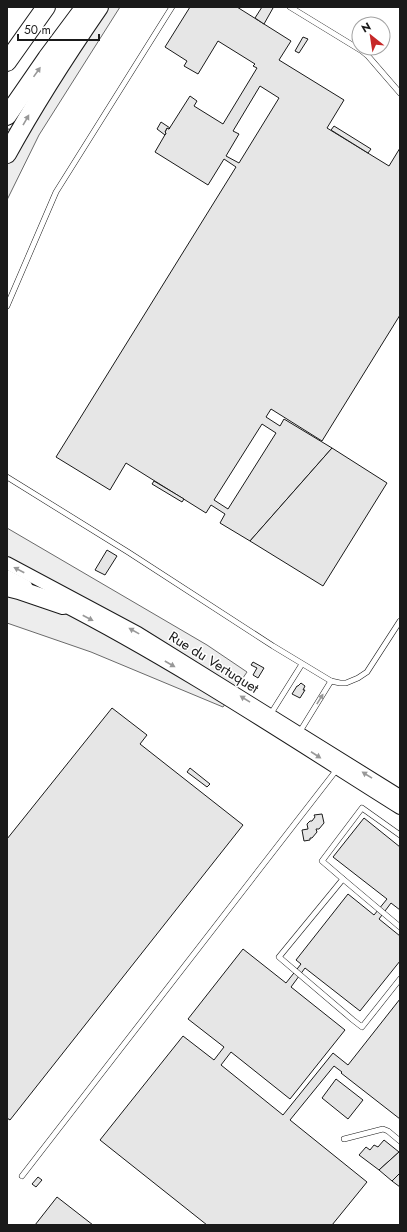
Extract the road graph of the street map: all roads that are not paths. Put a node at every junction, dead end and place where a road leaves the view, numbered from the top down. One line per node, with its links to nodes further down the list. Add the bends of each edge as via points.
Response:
1 (36, 7): 7 (highway)
2 (46, 7): 8 (highway)
3 (85, 7): 10 (highway, one-way to 3)
4 (100, 7): 11 (highway, one-way to 4, via 58,67)
5 (172, 7): 12 (lane, via 56,192)
6 (290, 7): 9 (lane, via 362,51)
7 (7, 43)
8 (7, 62)
9 (400, 92)
10 (7, 116)
11 (7, 154)
12 (7, 306)
13 (7, 477): 19 (lane)
14 (7, 563): 21 (street, Rue du Vertuquet, one-way to 14, via 138,633)
15 (7, 576): 17 (street, Rue du Vertuquet)
16 (7, 587): 17 (highway)
17 (63, 605): 21 (street, Rue du Vertuquet, one-way to 21)
18 (400, 621): 20 (lane, via 367,672 346,683)
19 (302, 664): 20 (lane); 21 (lane)
20 (331, 681): 22 (lane, one-way to 20)
21 (268, 719): 22 (street, Rue du Vertuquet)
22 (296, 737): 23 (street, Rue du Vertuquet)
23 (340, 765): 24 (street, Rue du Vertuquet, one-way to 23); 25 (street, Rue du Vertuquet); 32 (lane)
24 (400, 796)
25 (400, 808)
26 (400, 835): 27 (lane, via 362,808 322,861)
27 (343, 879): 28 (lane); 29 (lane, via 279,957 362,1026)
28 (400, 927)
29 (400, 979)
30 (344, 1139): 31 (lane, via 383,1129)
31 (400, 1140)
32 (22, 1176)

